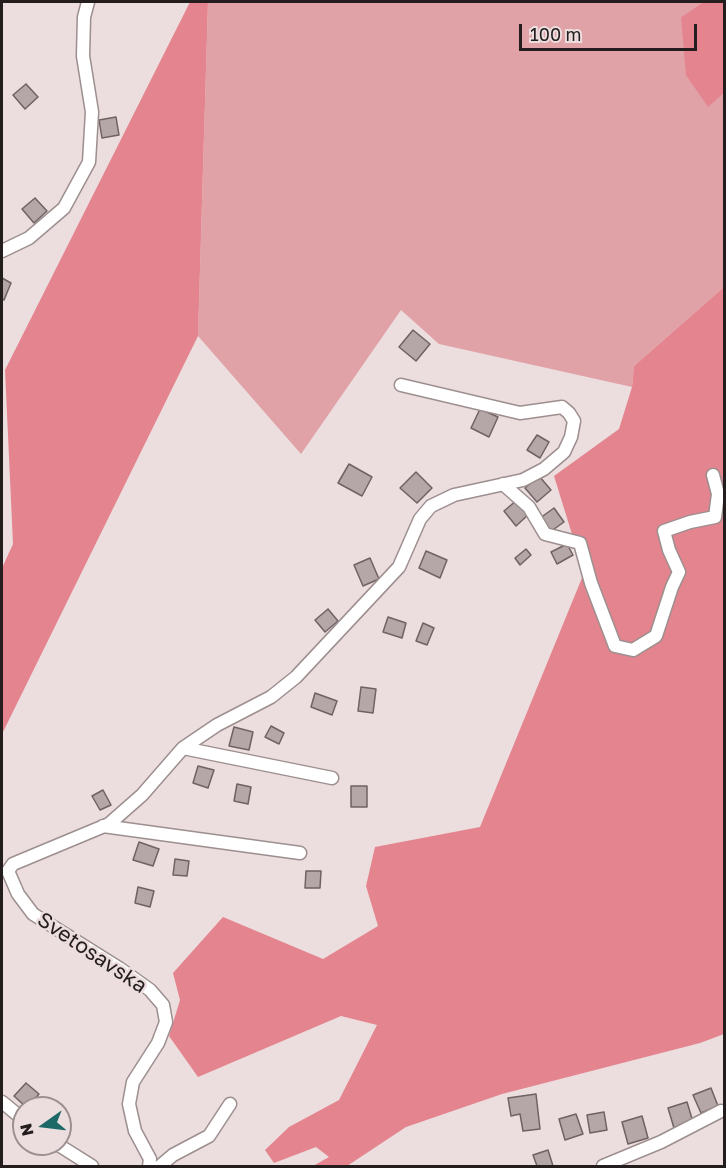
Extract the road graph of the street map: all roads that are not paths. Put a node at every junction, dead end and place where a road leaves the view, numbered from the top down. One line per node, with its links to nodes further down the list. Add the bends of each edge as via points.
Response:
1 (88, 2): 2 (street, via 83,56 92,112 89,162 64,208 29,238)
2 (2, 251)
3 (401, 385): 5 (street, Svetosavska, via 520,413 562,407 569,413 574,421 572,437 564,452 523,480)
4 (713, 475): 5 (street, via 718,494 715,517 664,531 679,572 656,636 633,650 615,646 580,543 545,534 528,507)
5 (502, 484): 6 (street, Svetosavska, via 454,495 430,506 420,519 399,567 296,677 272,697 217,725)
6 (183, 748): 7 (street); 8 (street, Svetosavska, via 142,795)
7 (332, 778)
8 (103, 826): 9 (street); 14 (street, Svetosavska, via 13,864 8,872 33,914 119,968 150,990 163,1005 166,1022 158,1043 133,1082 129,1104 135,1131 150,1159)
9 (300, 853)
10 (230, 1104): 15 (street, via 209,1136 173,1155)
11 (720, 1111): 16 (street)
12 (72, 1154): 13 (street)
13 (92, 1167)
14 (149, 1167)
15 (160, 1167)
16 (603, 1167)

